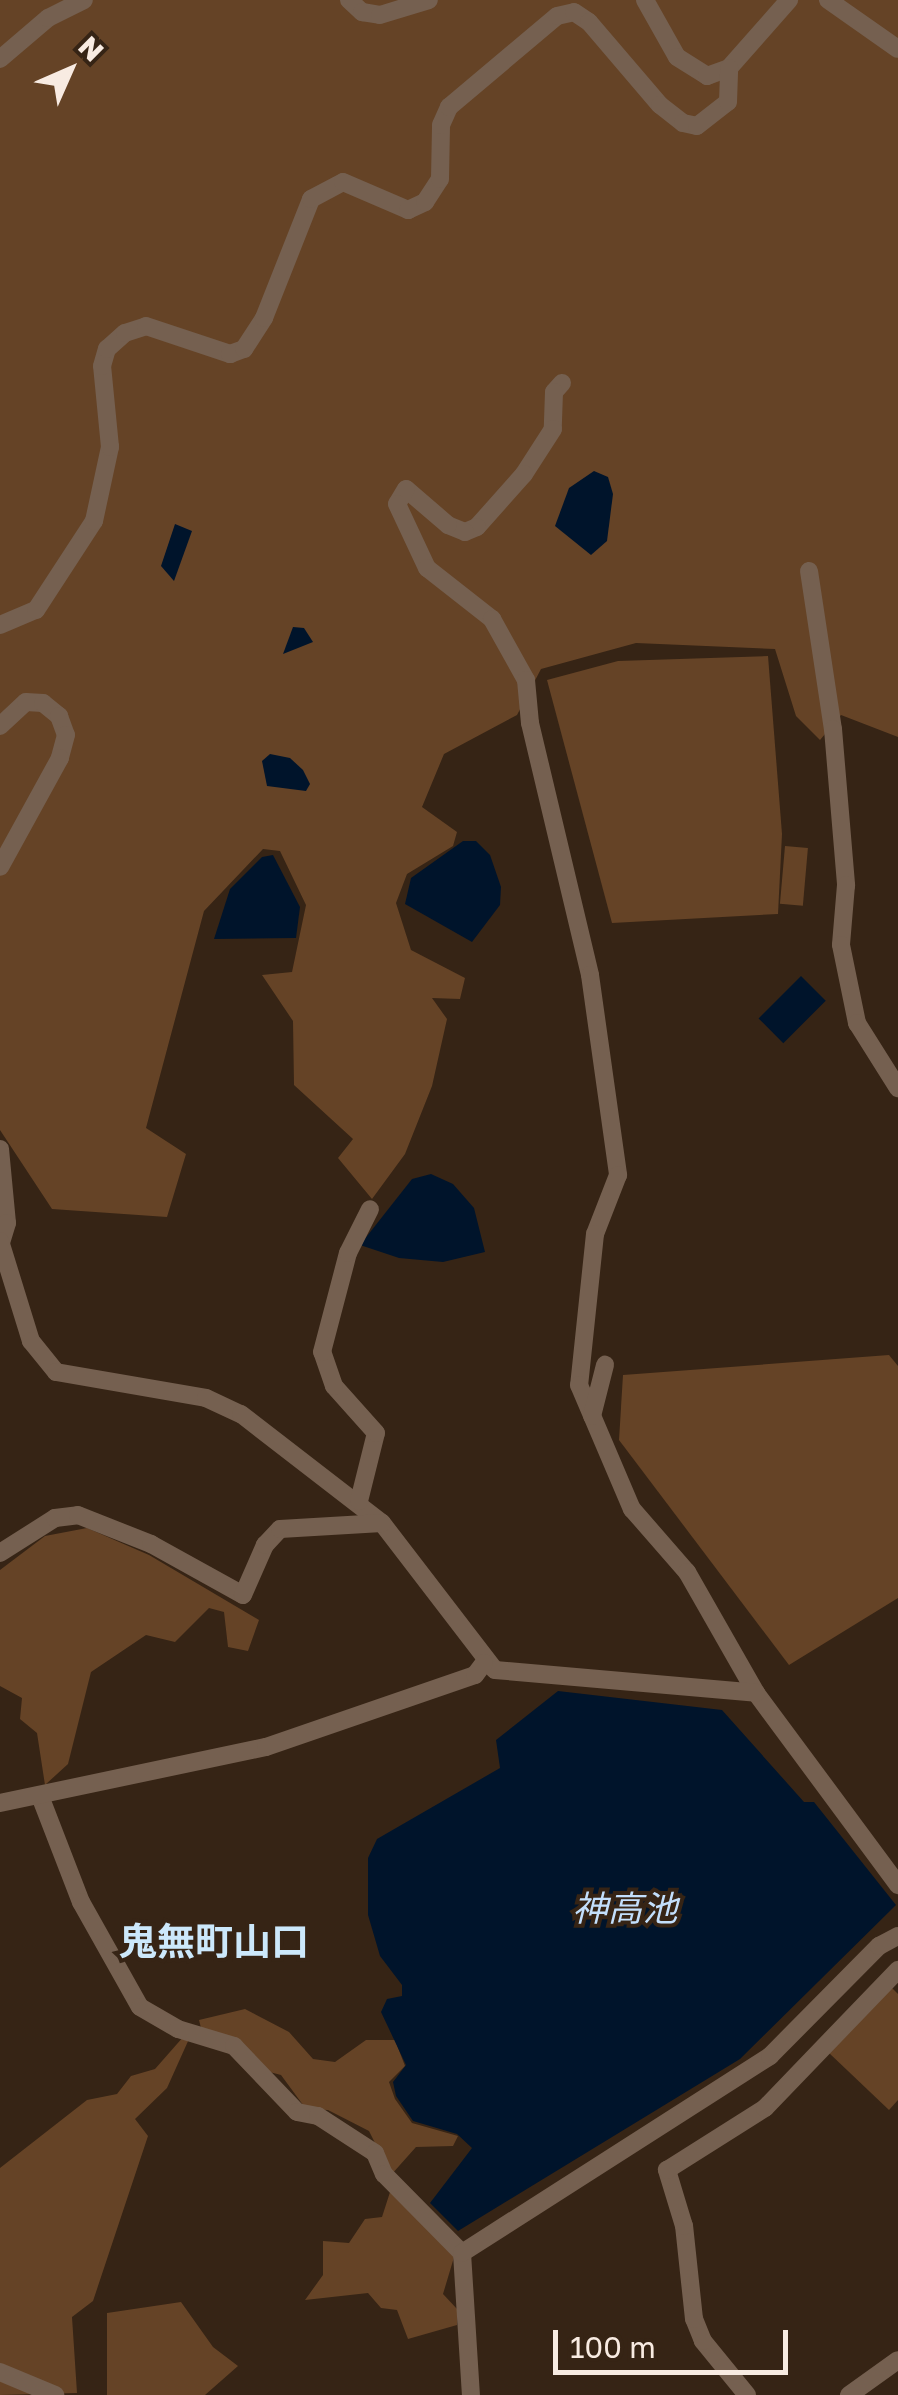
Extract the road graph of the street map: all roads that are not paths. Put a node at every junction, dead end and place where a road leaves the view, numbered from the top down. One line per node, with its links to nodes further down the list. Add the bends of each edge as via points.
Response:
1 (84, 0): 8 (street, via 48,18)
2 (349, 0): 3 (street, via 362,12 380,15)
3 (429, 0)
4 (645, 0): 9 (street, via 691,70 706,76)
5 (790, 0): 9 (street)
6 (828, 0): 7 (street)
7 (898, 49)
8 (0, 58)
9 (729, 68): 12 (street, via 728,102 697,126 683,122 660,105 589,22 574,12 557,16 449,108 441,125 440,179 424,202 408,210 343,182 311,198 264,318 244,349 230,354 146,326 124,332 107,349 102,366 110,447 94,521 36,610)
10 (562, 383): 20 (street, via 554,392 553,429 477,527 465,532 448,525 406,488 397,504 427,568 492,620 512,646 556,814 590,975 618,1175 593,1253 580,1386)
11 (809, 570): 15 (street, via 833,728 846,886 841,945 857,1023)
12 (0, 625)
13 (0, 726): 14 (street, via 26,702 43,703 59,716 66,735)
14 (0, 867)
15 (898, 1088)
16 (0, 1149): 18 (street, via 7,1223)
17 (370, 1209): 21 (street, via 348,1254 322,1352 334,1386 376,1433)
18 (1, 1242): 21 (street, via 31,1341 56,1372 206,1398 241,1414)
19 (605, 1365): 20 (street)
20 (592, 1416): 25 (street, via 632,1509 687,1572)
21 (359, 1501): 22 (street)
22 (382, 1523): 23 (street, via 280,1529 265,1545 243,1595 152,1544 78,1515 55,1518); 24 (street)
23 (0, 1553)
24 (484, 1663): 25 (street, via 577,1680); 26 (street, via 475,1675 266,1747)
25 (756, 1693): 28 (street)
26 (40, 1796): 27 (street); 31 (street, via 81,1902 140,2008 178,2029 234,2046 296,2112 318,2116 374,2152 384,2174)
27 (0, 1803)
28 (898, 1886)
29 (898, 1936): 31 (street, via 879,1946 770,2056)
30 (898, 1970): 36 (street, via 765,2108 667,2170 684,2226 694,2319 703,2341)
31 (462, 2253): 35 (street)
32 (898, 2360): 37 (street)
33 (0, 2372): 34 (street)
34 (54, 2395)
35 (471, 2395)
36 (747, 2395)
37 (849, 2395)

